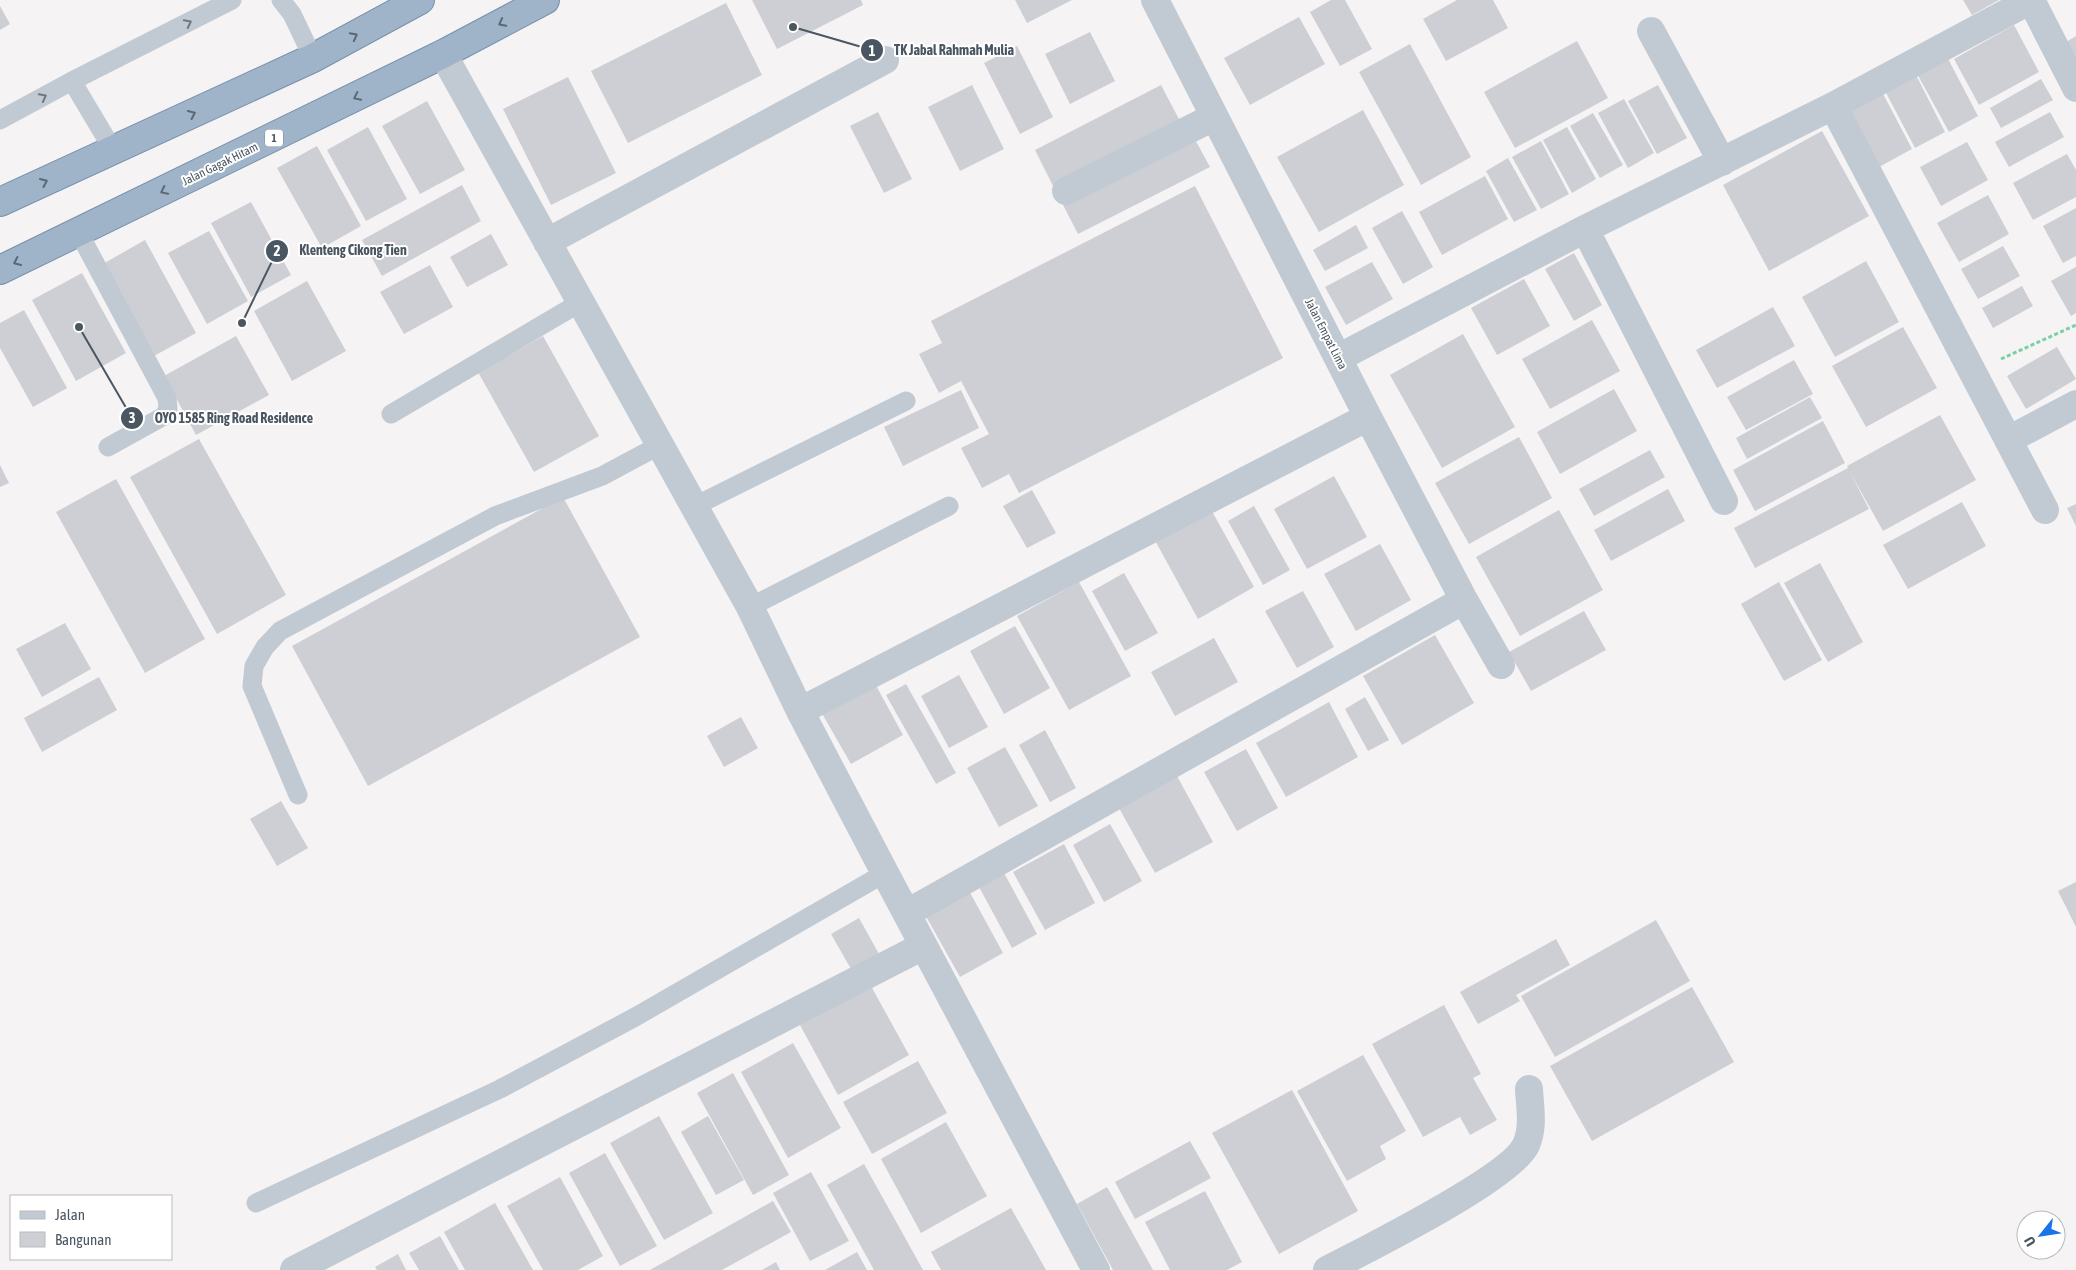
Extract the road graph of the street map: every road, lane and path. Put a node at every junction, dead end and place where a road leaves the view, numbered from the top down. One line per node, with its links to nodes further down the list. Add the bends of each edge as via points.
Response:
1 (232, 0): 11 (lane, one-way to 1)
2 (280, 0): 9 (lane, via 292,14)
3 (420, 0): 9 (highway, one-way to 3)
4 (545, 0): 8 (highway, Jalan Gagak Hitam / 1, one-way to 8)
5 (1155, 0): 14 (street, Jalan Empat Lima)
6 (2031, 0): 12 (street); 13 (street)
7 (1651, 31): 17 (street)
8 (443, 54): 21 (highway, Jalan Gagak Hitam / 1, one-way to 21); 22 (street)
9 (313, 58): 16 (highway, one-way to 9)
10 (885, 60): 22 (street)
11 (72, 81): 15 (lane, one-way to 11); 16 (lane)
12 (2076, 88)
13 (1833, 106): 17 (street); 27 (street)
14 (1214, 117): 18 (street); 26 (street, Jalan Empat Lima)
15 (0, 120)
16 (113, 150): 19 (highway, one-way to 16)
17 (1722, 162): 20 (street)
18 (1066, 191)
19 (0, 202)
20 (1584, 229): 26 (street); 35 (street)
21 (79, 233): 23 (highway, Jalan Gagak Hitam / 1, one-way to 23); 34 (lane, via 167,398 168,409 164,416)
22 (547, 242): 24 (street)
23 (0, 270)
24 (581, 302): 30 (lane); 33 (street)
25 (2076, 325): 27 (path)
26 (1338, 358): 31 (street, Jalan Empat Lima)
27 (1973, 371): 32 (street)
28 (906, 401): 36 (lane)
29 (2076, 404): 32 (street)
30 (391, 414)
31 (1368, 417): 39 (street, Jalan Empat Lima); 42 (street)
32 (2008, 440): 38 (street)
33 (660, 445): 36 (street); 43 (lane, via 602,476 495,516 280,631 254,666 252,686)
34 (108, 447)
35 (1724, 501)
36 (695, 506): 40 (street)
37 (948, 506): 40 (lane)
38 (2044, 510)
39 (1464, 600): 41 (street, Jalan Empat Lima); 45 (street)
40 (750, 607): 42 (street)
41 (1501, 665)
42 (800, 711): 44 (street)
43 (298, 796)
44 (885, 873): 45 (street); 48 (lane, via 637,1016 500,1089)
45 (907, 913): 46 (street)
46 (924, 946): 49 (street); 50 (street)
47 (1529, 1089): 51 (street, via 1532,1129 1525,1147 1510,1163 1488,1181)
48 (256, 1202)
49 (294, 1270)
50 (1096, 1270)
51 (1327, 1270)

